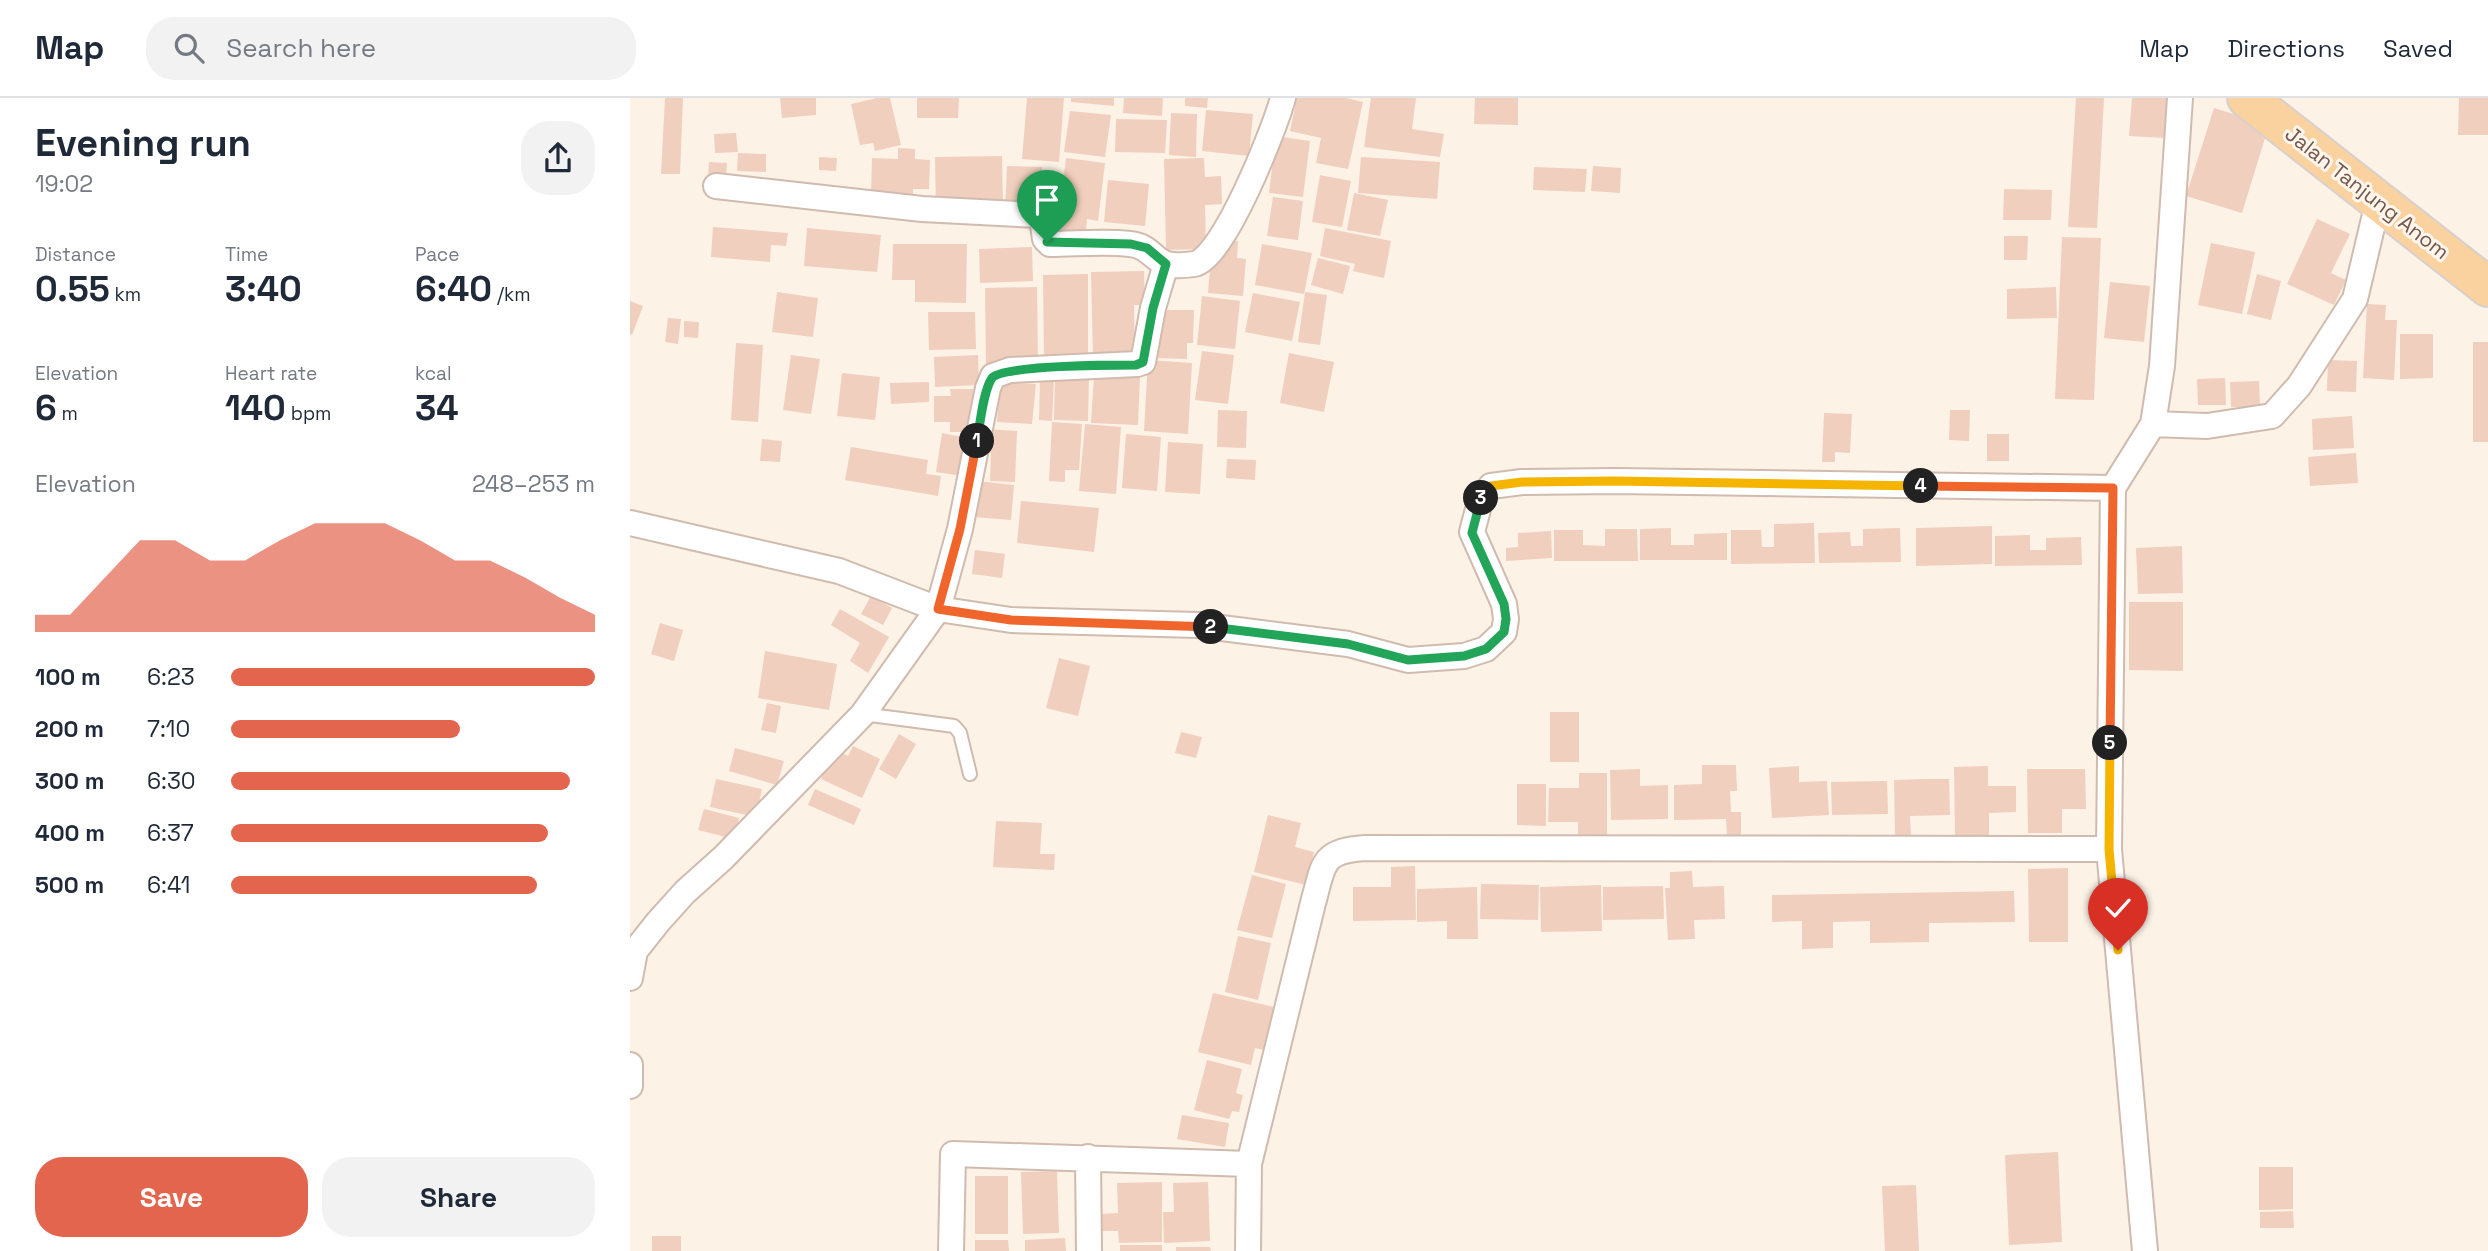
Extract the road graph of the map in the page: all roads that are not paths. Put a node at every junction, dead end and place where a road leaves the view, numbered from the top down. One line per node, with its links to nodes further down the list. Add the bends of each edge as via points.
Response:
1 (1283, 98): 6 (street, via 1247,191 1214,249 1196,264)
2 (2180, 98): 8 (street, via 2162,366)
3 (2247, 98): 5 (main road, Jalan Tanjung Anom)
4 (716, 186): 6 (street, via 922,209 1037,215 1050,244 1131,244 1147,248)
5 (2378, 202): 7 (main road, Jalan Tanjung Anom); 8 (street, via 2355,299 2299,386 2272,416 2207,426)
6 (1166, 264): 11 (street, via 1143,362 1010,370 993,376)
7 (2488, 287)
8 (2153, 424): 9 (street)
9 (2113, 488): 11 (street, via 1615,481 1491,486 1481,498 1472,533 1504,604 1504,632 1486,649 1464,656 1408,660 1348,644 1198,625 1011,620); 14 (street)
10 (630, 523): 11 (street, via 839,571)
11 (938, 609): 12 (street)
12 (863, 714): 13 (lane, via 954,726); 15 (street, via 667,912 635,951)
13 (970, 774)
14 (2109, 849): 19 (street, via 1365,848 1334,853 1325,860 1313,903); 23 (street)
15 (630, 978)
16 (630, 1065): 17 (street)
17 (630, 1086)
18 (1088, 1157): 19 (street); 20 (street, via 953,1154); 21 (street)
19 (1249, 1164): 22 (street)
20 (951, 1251)
21 (1088, 1251)
22 (1248, 1251)
23 (2145, 1251)

